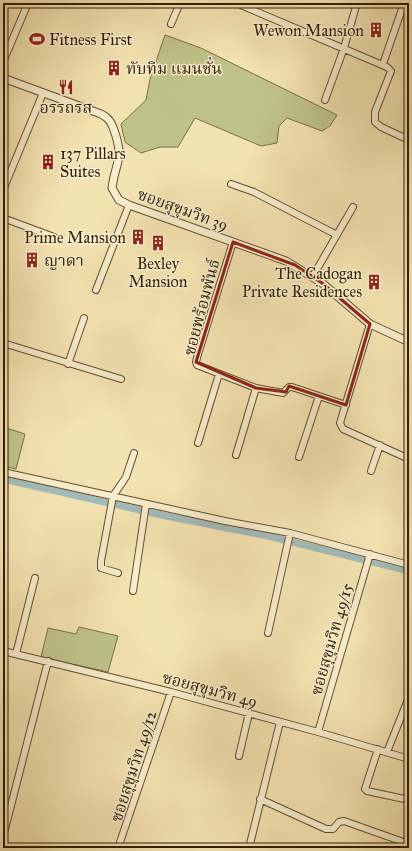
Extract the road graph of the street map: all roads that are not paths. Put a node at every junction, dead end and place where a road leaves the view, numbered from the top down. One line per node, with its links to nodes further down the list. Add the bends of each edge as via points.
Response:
1 (28, 3): 9 (street)
2 (180, 3): 7 (street)
3 (236, 3): 5 (street)
4 (357, 3): 8 (street)
5 (244, 5): 8 (street)
6 (403, 6): 10 (street)
7 (171, 24)
8 (344, 48): 10 (street); 13 (street)
9 (3, 62)
10 (382, 64): 14 (street, via 391,71 375,112 375,122)
11 (3, 78): 12 (street, ซอยสุขุมวิท 39)
12 (43, 92): 16 (street); 17 (street, ซอยสุขุมวิท 39, via 109,119 120,151 112,191 119,200)
13 (325, 100)
14 (409, 140)
15 (231, 184): 20 (street, via 254,192)
16 (3, 190)
17 (129, 205): 22 (street, ซอยสุขุมวิท 39); 24 (street)
18 (353, 207): 20 (street)
19 (3, 218): 21 (street)
20 (337, 235): 23 (street)
21 (54, 237)
22 (233, 242): 23 (street, ซอยสุขุมวิท 39, via 286,261); 30 (street, ซอยพร้อมพันธ์, via 196,362)
23 (313, 276): 26 (street, ซอยสุขุมวิท 39)
24 (96, 290)
25 (84, 318): 29 (street)
26 (370, 324): 28 (street, ซอยสุขุมวิท 39); 34 (street)
27 (3, 342): 29 (street)
28 (409, 342)
29 (68, 364): 31 (street)
30 (219, 374): 32 (street, ซอยพร้อมพันธ์); 35 (street)
31 (121, 379)
32 (256, 388): 33 (street, ซอยพร้อมพันธ์, via 283,393 292,387); 38 (street)
33 (319, 396): 34 (street, ซอยพร้อมพันธ์); 39 (street)
34 (346, 405): 36 (street, via 340,423 343,429)
35 (198, 443)
36 (380, 446): 40 (street); 41 (street)
37 (134, 453): 43 (street, via 126,477)
38 (236, 455)
39 (299, 457)
40 (409, 459)
41 (371, 471)
42 (3, 472): 43 (street)
43 (113, 496): 44 (street); 48 (street, via 101,568)
44 (146, 504): 45 (street); 50 (street)
45 (290, 533): 46 (street); 51 (street)
46 (370, 554): 47 (street); 59 (street, ซอยสุขุมวิท 49/15)
47 (409, 565)
48 (118, 573)
49 (35, 578): 53 (street)
50 (133, 591)
51 (268, 633)
52 (3, 651): 53 (street, ซอยสุขุมวิท 49)
53 (16, 654): 54 (street, ซอยสุขุมวิท 49)
54 (48, 661): 55 (street, ซอยสุขุมวิท 49); 66 (street)
55 (171, 692): 57 (street, ซอยสุขุมวิท 49); 68 (street, ซอยสุขุมวิท 49/12)
56 (409, 697): 61 (street)
57 (249, 713): 58 (street, ซอยสุขุมวิท 49); 62 (street)
58 (280, 722): 59 (street, ซอยสุขุมวิท 49); 64 (street)
59 (318, 732): 60 (street, ซอยสุขุมวิท 49)
60 (378, 750): 61 (street, ซอยสุขุมวิท 49); 65 (street, via 365,789)
61 (387, 752): 63 (street, ซอยสุขุมวิท 49)
62 (239, 756)
63 (409, 759)
64 (260, 799): 67 (street, via 326,829 333,829 339,822 344,821); 69 (street)
65 (409, 800)
66 (3, 836)
67 (409, 844)
68 (118, 848)
69 (249, 848)

